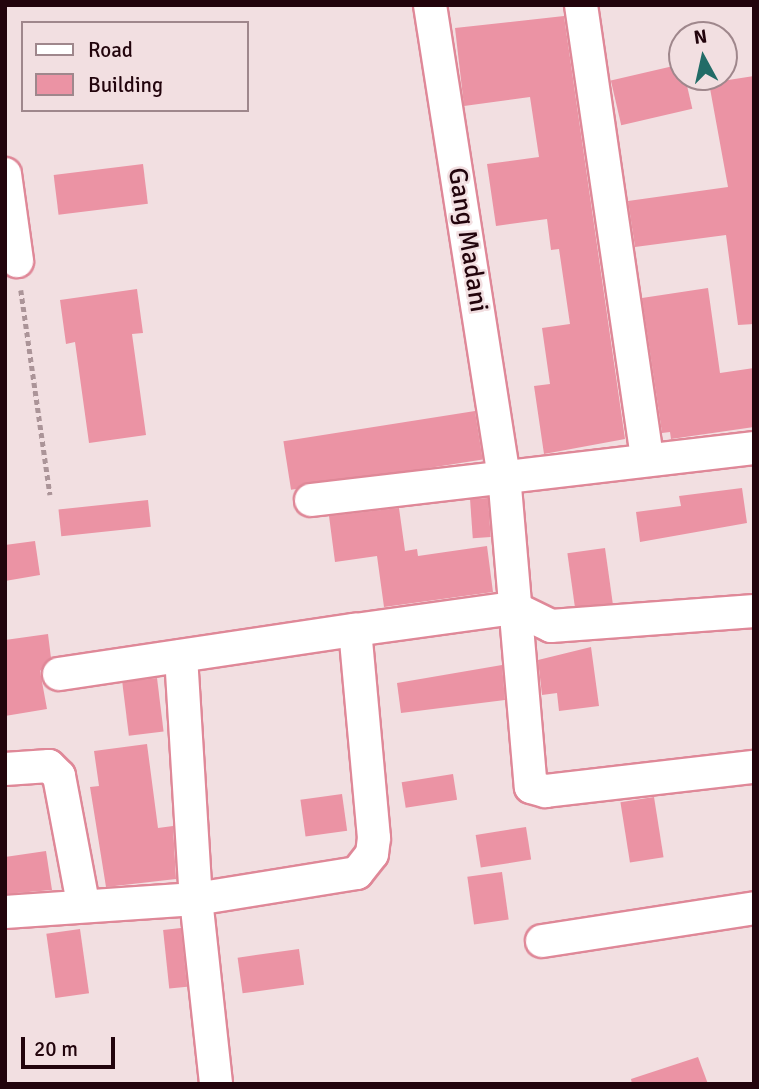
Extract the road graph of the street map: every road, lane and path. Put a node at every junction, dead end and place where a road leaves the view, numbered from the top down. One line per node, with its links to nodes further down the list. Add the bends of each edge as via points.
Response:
1 (430, 5): 7 (street, Gang Madani)
2 (581, 5): 6 (street)
3 (5, 174): 4 (street)
4 (17, 261): 8 (path)
5 (754, 448): 6 (street)
6 (647, 460): 7 (street)
7 (504, 475): 9 (street); 10 (street, Gang Madani)
8 (50, 495)
9 (311, 500)
10 (514, 608): 11 (street, via 551,626); 12 (street); 15 (street, Gang Madani, via 534,790)
11 (754, 611)
12 (355, 629): 13 (street); 17 (street, via 372,854 349,876)
13 (181, 656): 14 (street); 17 (street)
14 (59, 674)
15 (754, 767)
16 (5, 769): 18 (street, via 49,766 60,776)
17 (196, 899): 18 (street); 22 (street)
18 (83, 904): 20 (street)
19 (754, 908): 21 (street)
20 (5, 912)
21 (542, 941)
22 (216, 1084)

